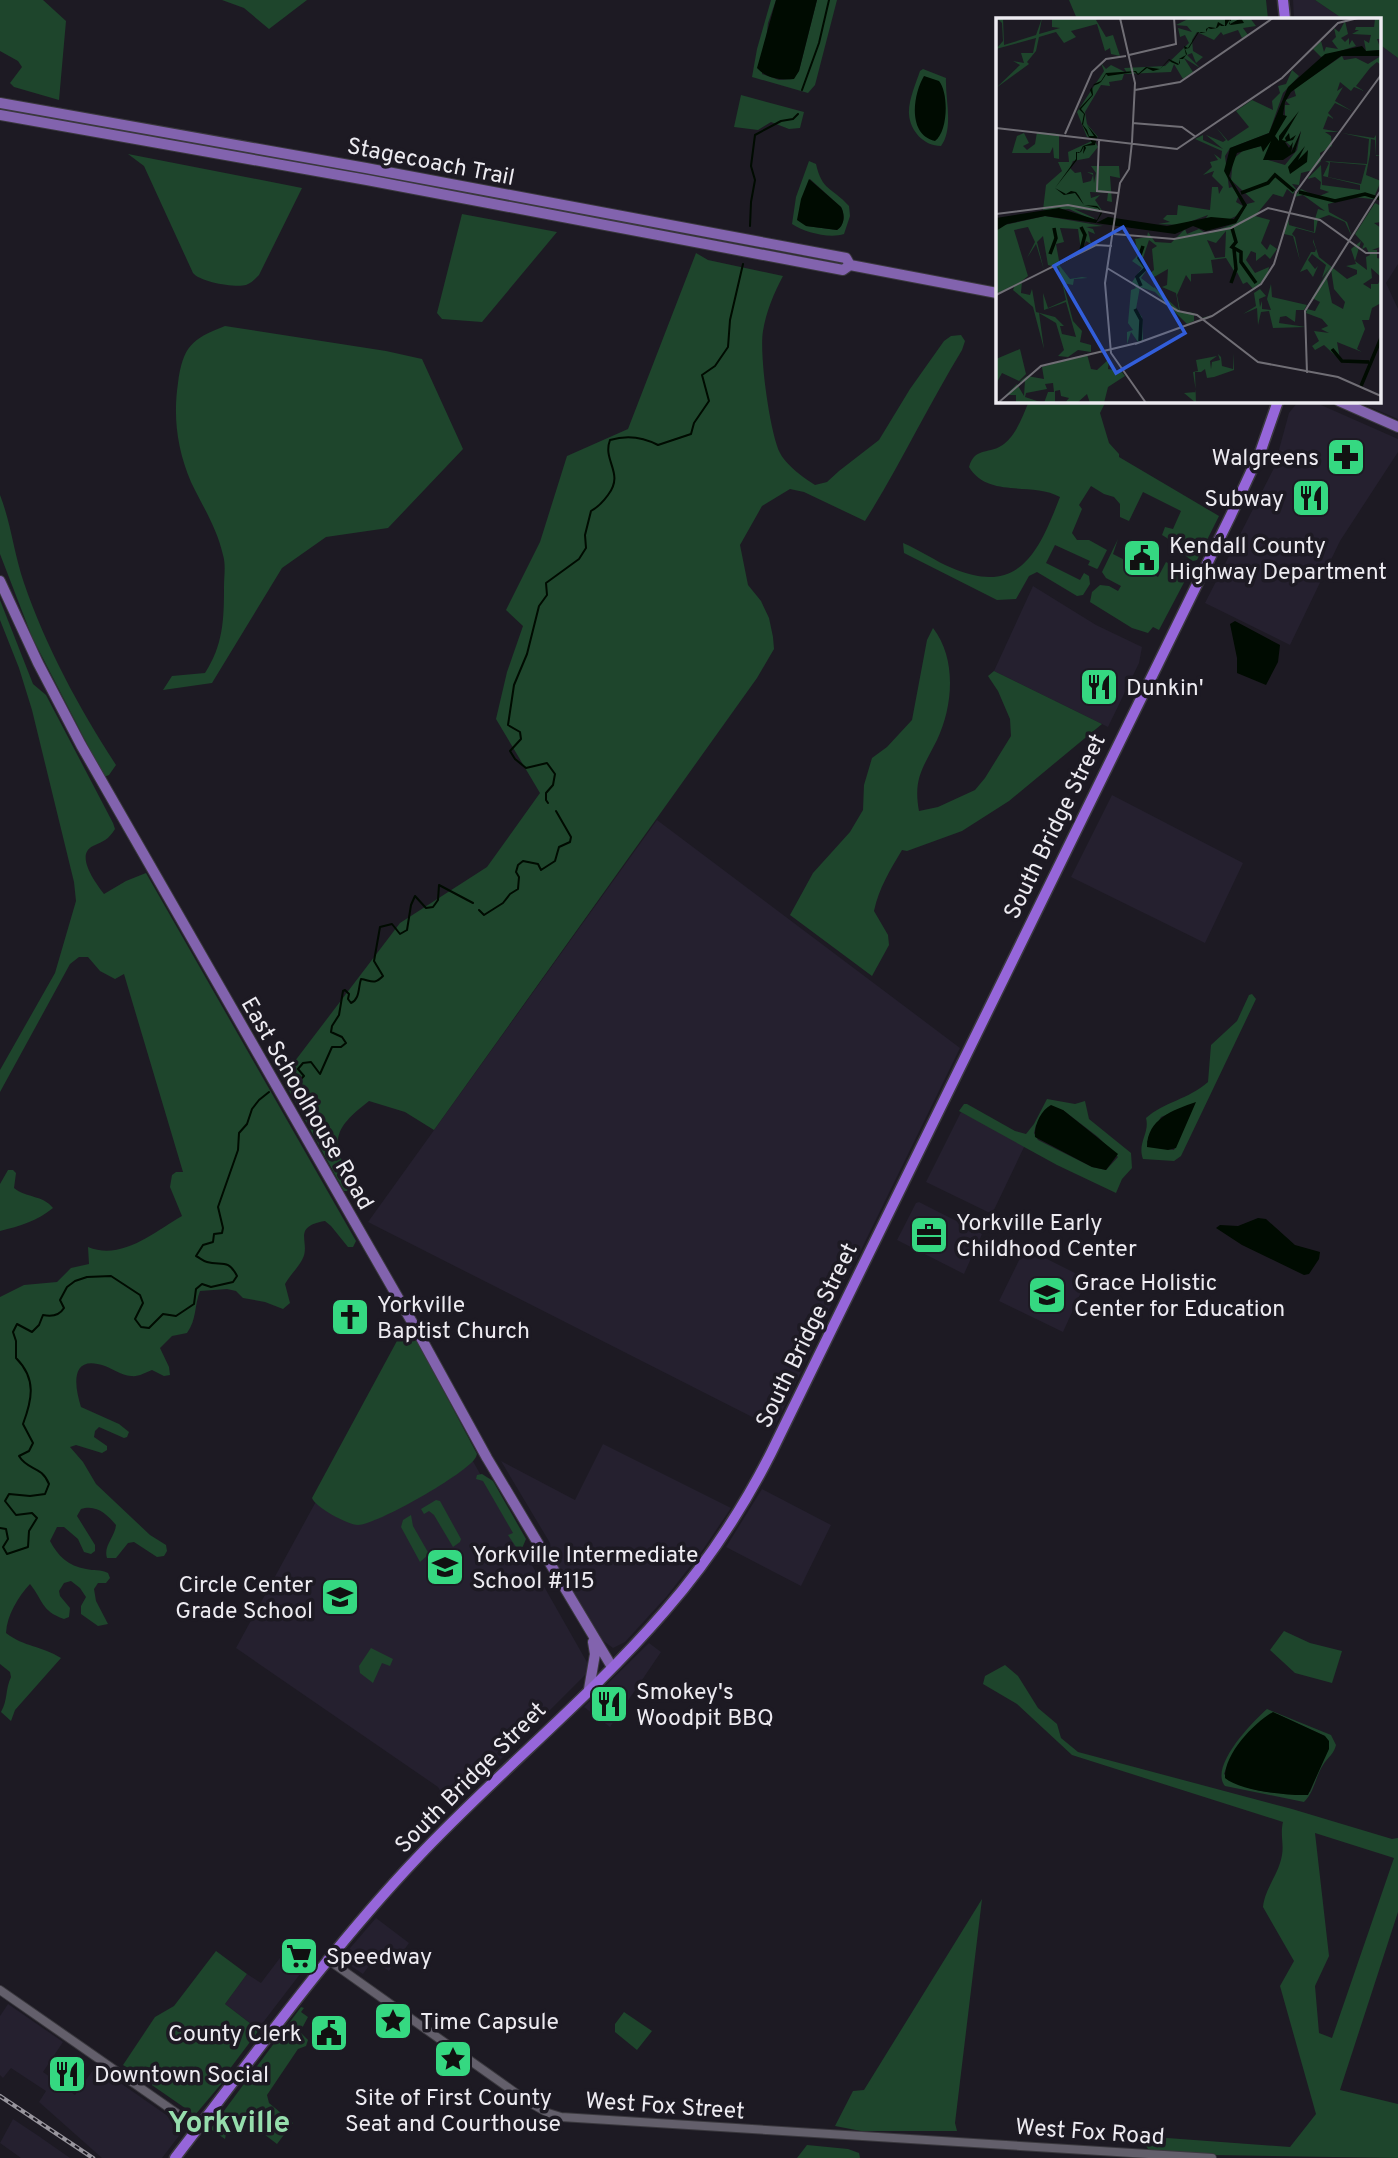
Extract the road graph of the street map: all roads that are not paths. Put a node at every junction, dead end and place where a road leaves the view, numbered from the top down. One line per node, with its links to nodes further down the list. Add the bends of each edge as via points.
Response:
1 (1283, 0): 2 (highway)
2 (1285, 18)
3 (0, 103): 5 (main road, Stagecoach Trail, via 846,258)
4 (0, 115): 5 (main road, Stagecoach Trail, via 843,270)
5 (850, 265): 6 (main road, Stagecoach Trail)
6 (996, 293)
7 (1278, 402): 12 (highway, South Bridge Street, via 1233,512 763,1469 696,1574)
8 (1341, 402): 9 (main road)
9 (1398, 427)
10 (0, 581): 11 (main road, East Schoolhouse Road, via 61,708)
11 (593, 1638): 12 (main road, East Schoolhouse Road); 13 (main road)
12 (612, 1668): 13 (highway, South Bridge Street)
13 (589, 1689): 14 (highway, South Bridge Street, via 435,1839)
14 (327, 1959): 16 (highway, South Bridge Street); 17 (street, West Fox Street, via 527,2101 554,2115)
15 (0, 1990): 16 (street)
16 (198, 2128): 18 (highway, South Bridge Street)
17 (965, 2142): 19 (street, West Fox Road)
18 (175, 2158)
19 (1212, 2158)

